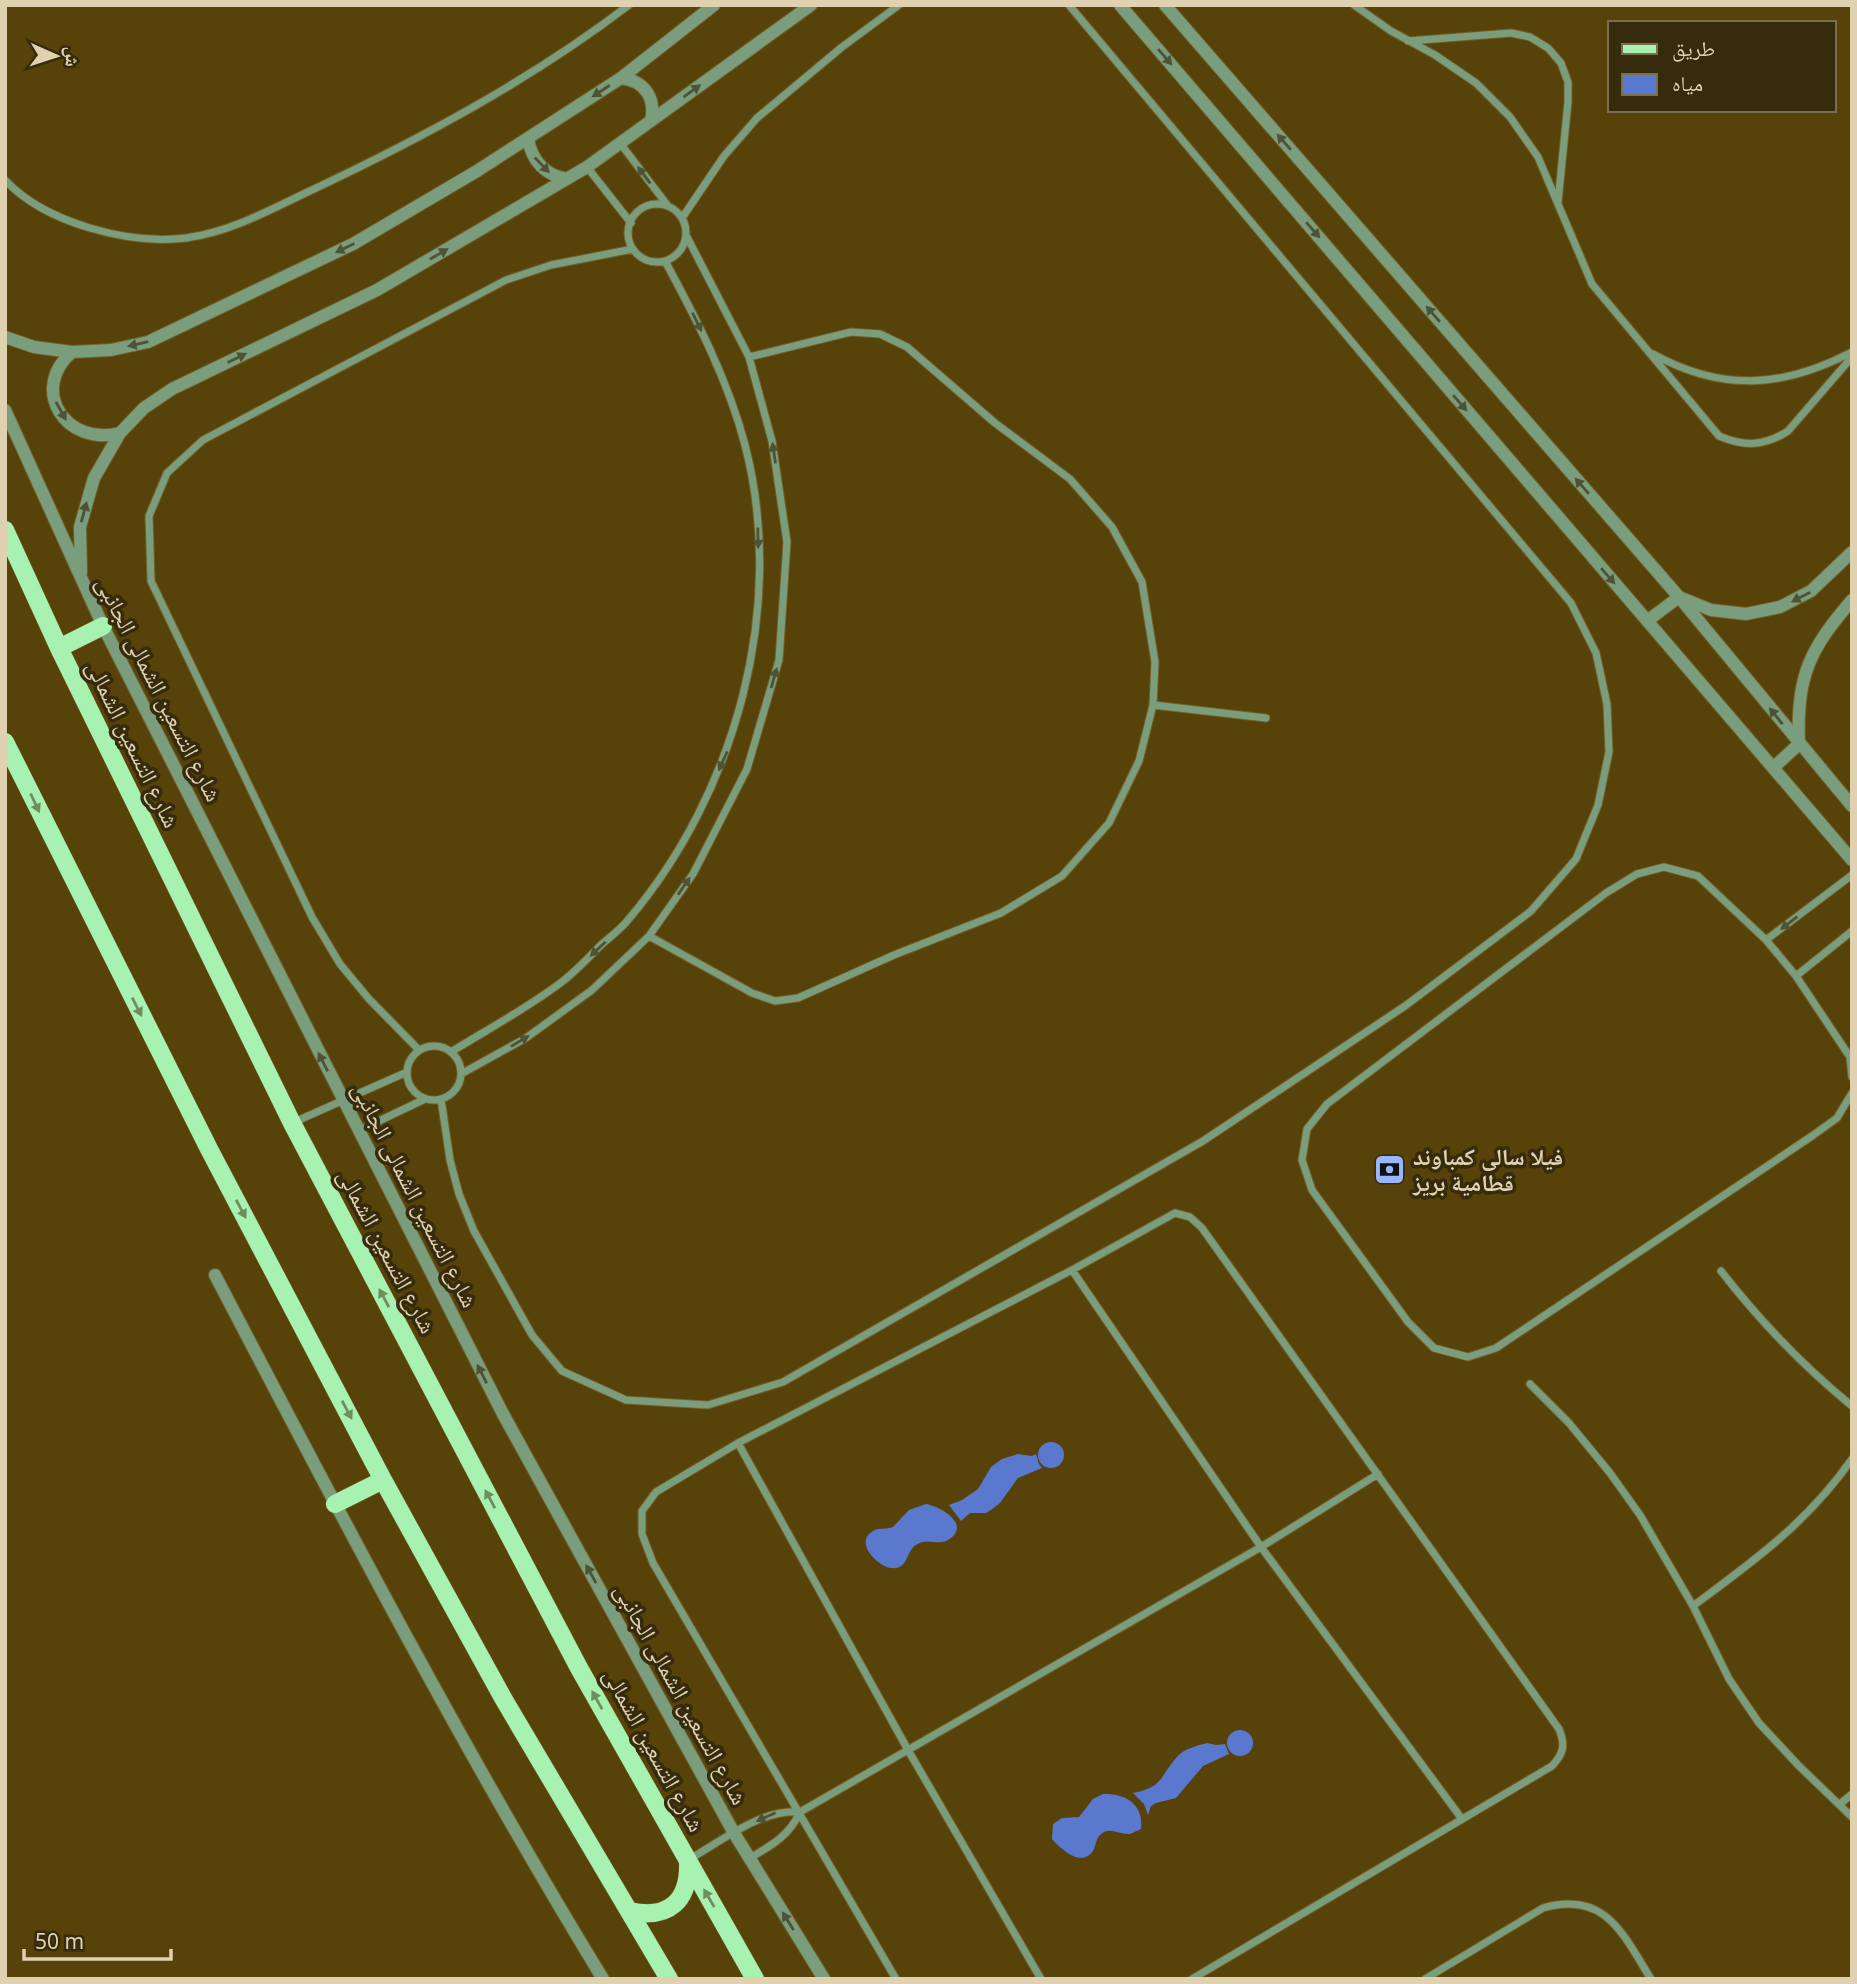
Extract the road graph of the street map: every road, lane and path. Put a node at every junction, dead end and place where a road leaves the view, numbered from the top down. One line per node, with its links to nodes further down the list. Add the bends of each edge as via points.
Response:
1 (629, 5): 17 (street, via 487,101 394,151 232,227 186,238 150,239 92,230 48,211)
2 (701, 5): 10 (street)
3 (714, 5): 10 (street)
4 (811, 5): 13 (street, one-way to 4)
5 (899, 5): 21 (street, via 757,118 724,156)
6 (1069, 5): 62 (street, via 1571,603 1595,653 1607,704 1609,752 1598,805 1576,859 1531,911 1405,1006 1203,1141 783,1382 708,1405 626,1400 562,1371 531,1335 474,1231 450,1160)
7 (1120, 5): 39 (street, one-way to 39)
8 (1165, 5): 37 (street, one-way to 8)
9 (1354, 5): 11 (street)
10 (696, 20): 12 (street)
11 (1408, 41): 19 (street, via 1476,83 1510,117 1538,157); 19 (street, via 1511,33 1548,48 1568,82)
12 (621, 78): 13 (street, via 632,79 648,91); 14 (street, one-way to 14)
13 (651, 121): 15 (street)
14 (528, 139): 18 (street, one-way to 18, via 540,167); 28 (street, one-way to 28, via 353,244 148,342)
15 (620, 143): 16 (street); 20 (street, one-way to 15)
16 (587, 167): 18 (street); 22 (street)
17 (5, 180)
18 (567, 180): 33 (street, one-way to 18, via 144,408 172,389 377,290)
19 (1558, 202): 27 (street, via 1592,284)
20 (668, 206): 21 (street); 22 (street, via 650,205)
21 (682, 218): 23 (street)
22 (631, 223): 24 (street)
23 (686, 235): 25 (street, via 680,252); 30 (street)
24 (633, 249): 25 (street, via 647,260); 54 (street, via 551,265 506,280 203,440 167,473 149,516 151,581 312,917 340,964)
25 (665, 261): 55 (street, one-way to 55, via 722,373 745,445 758,509 759,594 751,663 727,750 689,835 628,921 563,981)
26 (5, 337): 28 (street)
27 (1648, 351): 29 (street, via 1699,375 1754,382 1809,372); 31 (street, via 1719,436 1747,444 1776,439 1788,431)
28 (72, 352): 33 (street, one-way to 33, via 55,375 56,406 64,419 89,436)
29 (1852, 352)
30 (749, 357): 42 (street, via 851,332 880,334 906,347 1070,479 1112,527 1142,582 1155,662); 51 (street, one-way to 30, via 693,874 747,769 779,660 787,542 772,441)
31 (1852, 357)
32 (5, 410): 36 (street, شارع التسعين الشمالى الجانبى)
33 (120, 433): 36 (street, one-way to 33, via 80,527 94,478)
34 (5, 530): 41 (main road, شارع التسعين الشمالى)
35 (1852, 552): 37 (street, one-way to 37, via 1811,591 1780,607 1746,614 1711,610)
36 (81, 579): 40 (street, شارع التسعين الشمالى الجانبى)
37 (1679, 597): 39 (street); 45 (street, one-way to 37)
38 (1852, 600): 45 (street, via 1815,649 1803,679)
39 (1647, 621): 46 (street)
40 (103, 626): 41 (main road); 60 (street, شارع التسعين الشمالى الجانبى, one-way to 40)
41 (59, 648): 63 (main road, شارع التسعين الشمالى)
42 (1153, 705): 43 (street); 51 (street, via 1139,761 1109,823 1062,876 1000,913 798,998 775,1000 752,993)
43 (1266, 718)
44 (5, 742): 73 (main road, one-way to 73, via 209,1149)
45 (1799, 744): 46 (street); 47 (street)
46 (1773, 768): 48 (street)
47 (1852, 806)
48 (1852, 860)
49 (1852, 875): 52 (street, one-way to 52)
50 (1852, 931): 53 (street)
51 (649, 936): 57 (street, one-way to 51, via 526,1038 592,990)
52 (1766, 940): 53 (street); 59 (street, via 1698,876 1664,867 1637,874 1327,1104 1307,1129 1302,1160 1312,1190 1408,1322 1434,1348 1468,1357 1496,1348 1812,1136 1837,1118)
53 (1796, 975): 58 (street, via 1850,1057)
54 (419, 1050): 55 (street, via 435,1046); 56 (street)
55 (451, 1052): 57 (street)
56 (407, 1072): 60 (street); 61 (street, via 411,1088)
57 (461, 1074): 62 (street, via 455,1090)
58 (1852, 1077)
59 (1852, 1093)
60 (342, 1099): 63 (street); 64 (street, شارع التسعين الشمالى الجانبى)
61 (425, 1099): 62 (street); 64 (street)
62 (441, 1099)
63 (292, 1123): 85 (main road, شارع التسعين الشمالى, one-way to 63, via 579,1668)
64 (360, 1130): 83 (street, شارع التسعين الشمالى الجانبى, one-way to 64, via 503,1415)
65 (1072, 1270): 70 (street); 72 (street, via 1175,1213 1190,1217); 75 (street)
66 (1721, 1271): 69 (street, via 1793,1354)
67 (215, 1275): 74 (street)
68 (1530, 1384): 76 (street, via 1610,1473)
69 (1852, 1406)
70 (738, 1443): 77 (street); 80 (street, via 656,1492 642,1511 642,1534 653,1563)
71 (1852, 1459): 76 (street, via 1808,1513 1770,1549)
72 (1378, 1474): 75 (street); 82 (street, via 1564,1741 1562,1755 1552,1766)
73 (383, 1480): 74 (main road); 86 (main road, via 503,1698)
74 (335, 1504): 88 (street, via 477,1765)
75 (1261, 1547): 77 (street); 82 (street)
76 (1693, 1606): 79 (street, via 1729,1679 1759,1723)
77 (908, 1750): 80 (street); 93 (street)
78 (1852, 1794): 79 (street)
79 (1840, 1804): 81 (street)
80 (800, 1812): 83 (street, one-way to 83, via 769,1814); 84 (street, via 783,1838); 92 (street)
81 (1852, 1817)
82 (1462, 1819): 94 (street)
83 (734, 1833): 84 (street, شارع التسعين الشمالى الجانبى); 85 (street)
84 (750, 1858): 91 (street, شارع التسعين الشمالى الجانبى, one-way to 84)
85 (688, 1860): 86 (main road, via 689,1880 681,1897 666,1910 648,1915); 90 (main road, شارع التسعين الشمالى, one-way to 85)
86 (629, 1911): 89 (main road)
87 (1427, 1978): 95 (street, via 1543,1908 1578,1903 1610,1918)
88 (603, 1979)
89 (669, 1979)
90 (755, 1979)
91 (824, 1979)
92 (896, 1979)
93 (1041, 1979)
94 (1192, 1979)
95 (1651, 1979)

